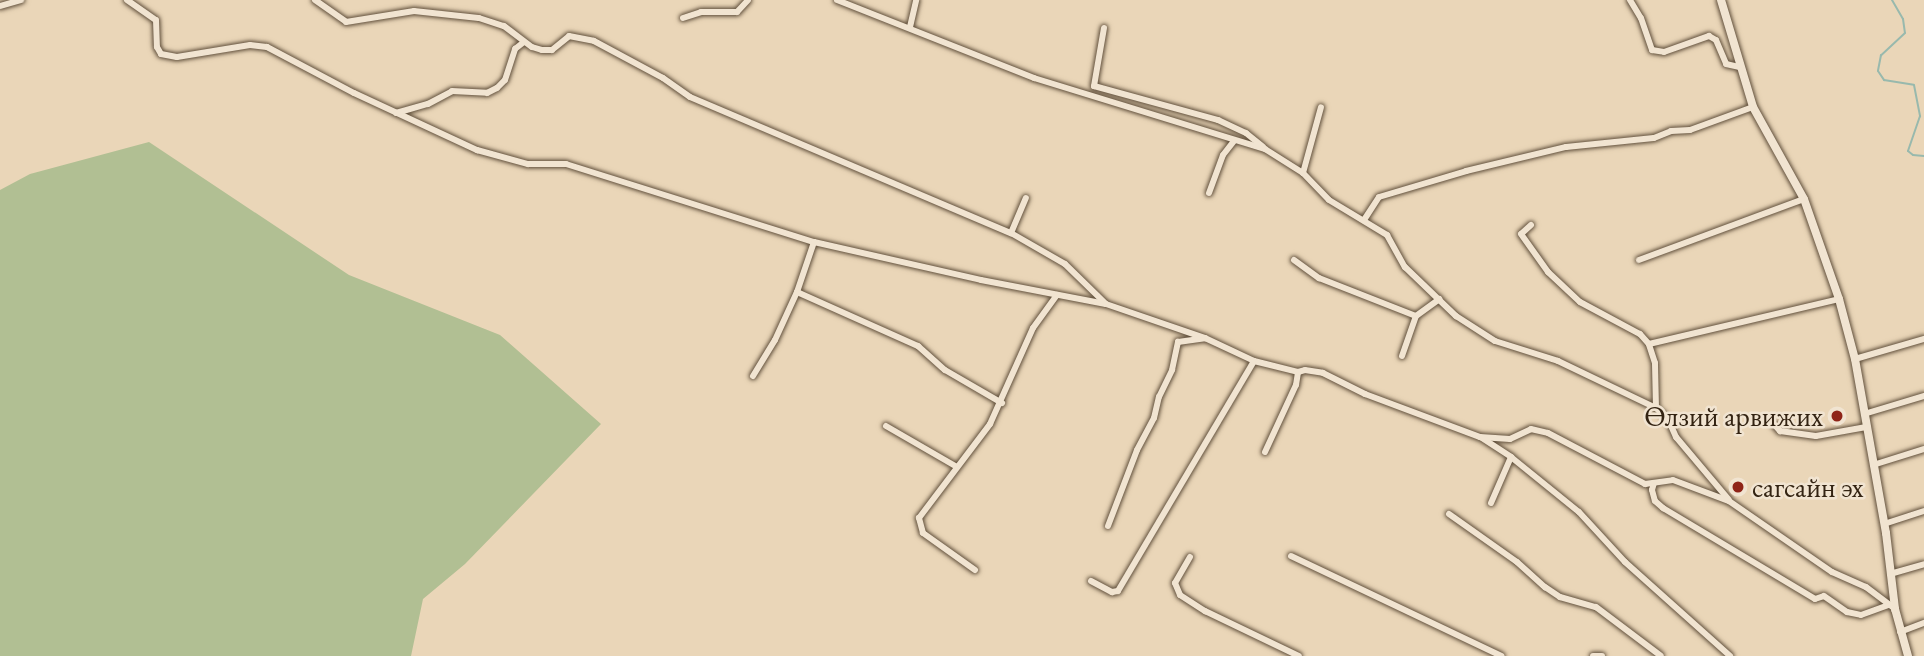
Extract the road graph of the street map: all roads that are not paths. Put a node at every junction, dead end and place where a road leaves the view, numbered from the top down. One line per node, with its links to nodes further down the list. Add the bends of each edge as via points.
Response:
1 (21, 0): 9 (street)
2 (127, 0): 19 (street, via 156,19 161,54 177,57 250,45 267,47)
3 (315, 0): 13 (street, via 346,22 387,13 428,12 479,18 504,26)
4 (748, 0): 10 (street, via 737,12 701,12)
5 (837, 0): 11 (street)
6 (916, 0): 11 (street)
7 (1630, 0): 14 (street, via 1652,50 1664,52 1709,36 1716,40 1726,64)
8 (1721, 0): 14 (main road)
9 (0, 6)
10 (683, 18)
11 (911, 27): 16 (street, via 1034,78)
12 (1104, 28): 15 (street, via 1094,86)
13 (524, 42): 19 (street, via 515,49 505,80 497,89 487,93 452,91); 28 (street, via 552,50 569,36 594,41 690,97)
14 (1739, 67): 18 (main road)
15 (1134, 98): 16 (street); 21 (street, via 1218,120 1246,133)
16 (1117, 102): 20 (street)
17 (1321, 107): 22 (street)
18 (1753, 107): 25 (main road); 26 (street, via 1690,130 1566,147 1441,178 1379,197)
19 (395, 113): 29 (street, via 477,150 528,163 566,164)
20 (1234, 141): 21 (street); 23 (street, via 1223,155)
21 (1265, 149): 22 (street)
22 (1303, 173): 26 (street, via 1329,200)
23 (1209, 193)
24 (1026, 198): 28 (street)
25 (1804, 199): 31 (street); 35 (main road)
26 (1364, 220): 34 (street, via 1387,234 1405,267)
27 (1531, 225): 40 (street, via 1521,234 1548,272 1580,302 1640,334)
28 (1011, 233): 36 (street, via 1065,264)
29 (814, 242): 32 (street); 33 (street)
30 (1294, 260): 37 (street, via 1319,278)
31 (1639, 260)
32 (797, 292): 45 (street); 47 (street, via 918,346 945,370)
33 (1056, 295): 36 (street); 47 (street, via 1033,328)
34 (1439, 299): 37 (street); 48 (street, via 1495,341 1558,361)
35 (1839, 299): 40 (street); 42 (main road)
36 (1106, 304): 38 (street)
37 (1416, 316): 41 (street)
38 (1205, 338): 43 (street); 65 (street, via 1178,342 1154,418)
39 (1924, 339): 42 (street)
40 (1649, 344): 48 (street, via 1655,363)
41 (1402, 356)
42 (1855, 359): 49 (main road)
43 (1254, 361): 44 (street); 71 (street, via 1118,591)
44 (1298, 372): 53 (street, via 1324,373 1365,394); 55 (street)
45 (753, 376)
46 (1924, 396): 49 (street)
47 (1002, 403): 58 (street)
48 (1656, 408): 60 (street)
49 (1864, 414): 52 (main road)
50 (1773, 423): 52 (street, via 1780,431 1816,436)
51 (886, 426): 58 (street)
52 (1866, 427): 57 (main road)
53 (1480, 437): 56 (street); 59 (street, via 1510,439 1531,429 1548,433 1645,484)
54 (1924, 449): 57 (street)
55 (1265, 452)
56 (1511, 457): 61 (street); 80 (street, via 1579,512 1625,562)
57 (1873, 465): 64 (main road)
58 (957, 467): 69 (street, via 923,508 919,523 923,533)
59 (1654, 483): 60 (street, via 1673,480); 72 (street, via 1655,501 1663,508 1815,599 1824,597 1861,615)
60 (1729, 501): 72 (street)
61 (1491, 503)
62 (1924, 511): 64 (street)
63 (1449, 514): 79 (street, via 1545,587 1560,597 1596,607)
64 (1884, 524): 70 (main road)
65 (1108, 526)
66 (1291, 556): 76 (street)
67 (1190, 557): 75 (street, via 1175,583 1180,595)
68 (1924, 564): 70 (street)
69 (975, 570)
70 (1891, 574): 72 (main road)
71 (1091, 581)
72 (1892, 607): 74 (main road)
73 (1924, 623): 74 (street)
74 (1900, 632): 81 (main road)
75 (1299, 656)
76 (1502, 656)
77 (1593, 656): 78 (street)
78 (1602, 656)
79 (1661, 656)
80 (1730, 656)
81 (1908, 656)

